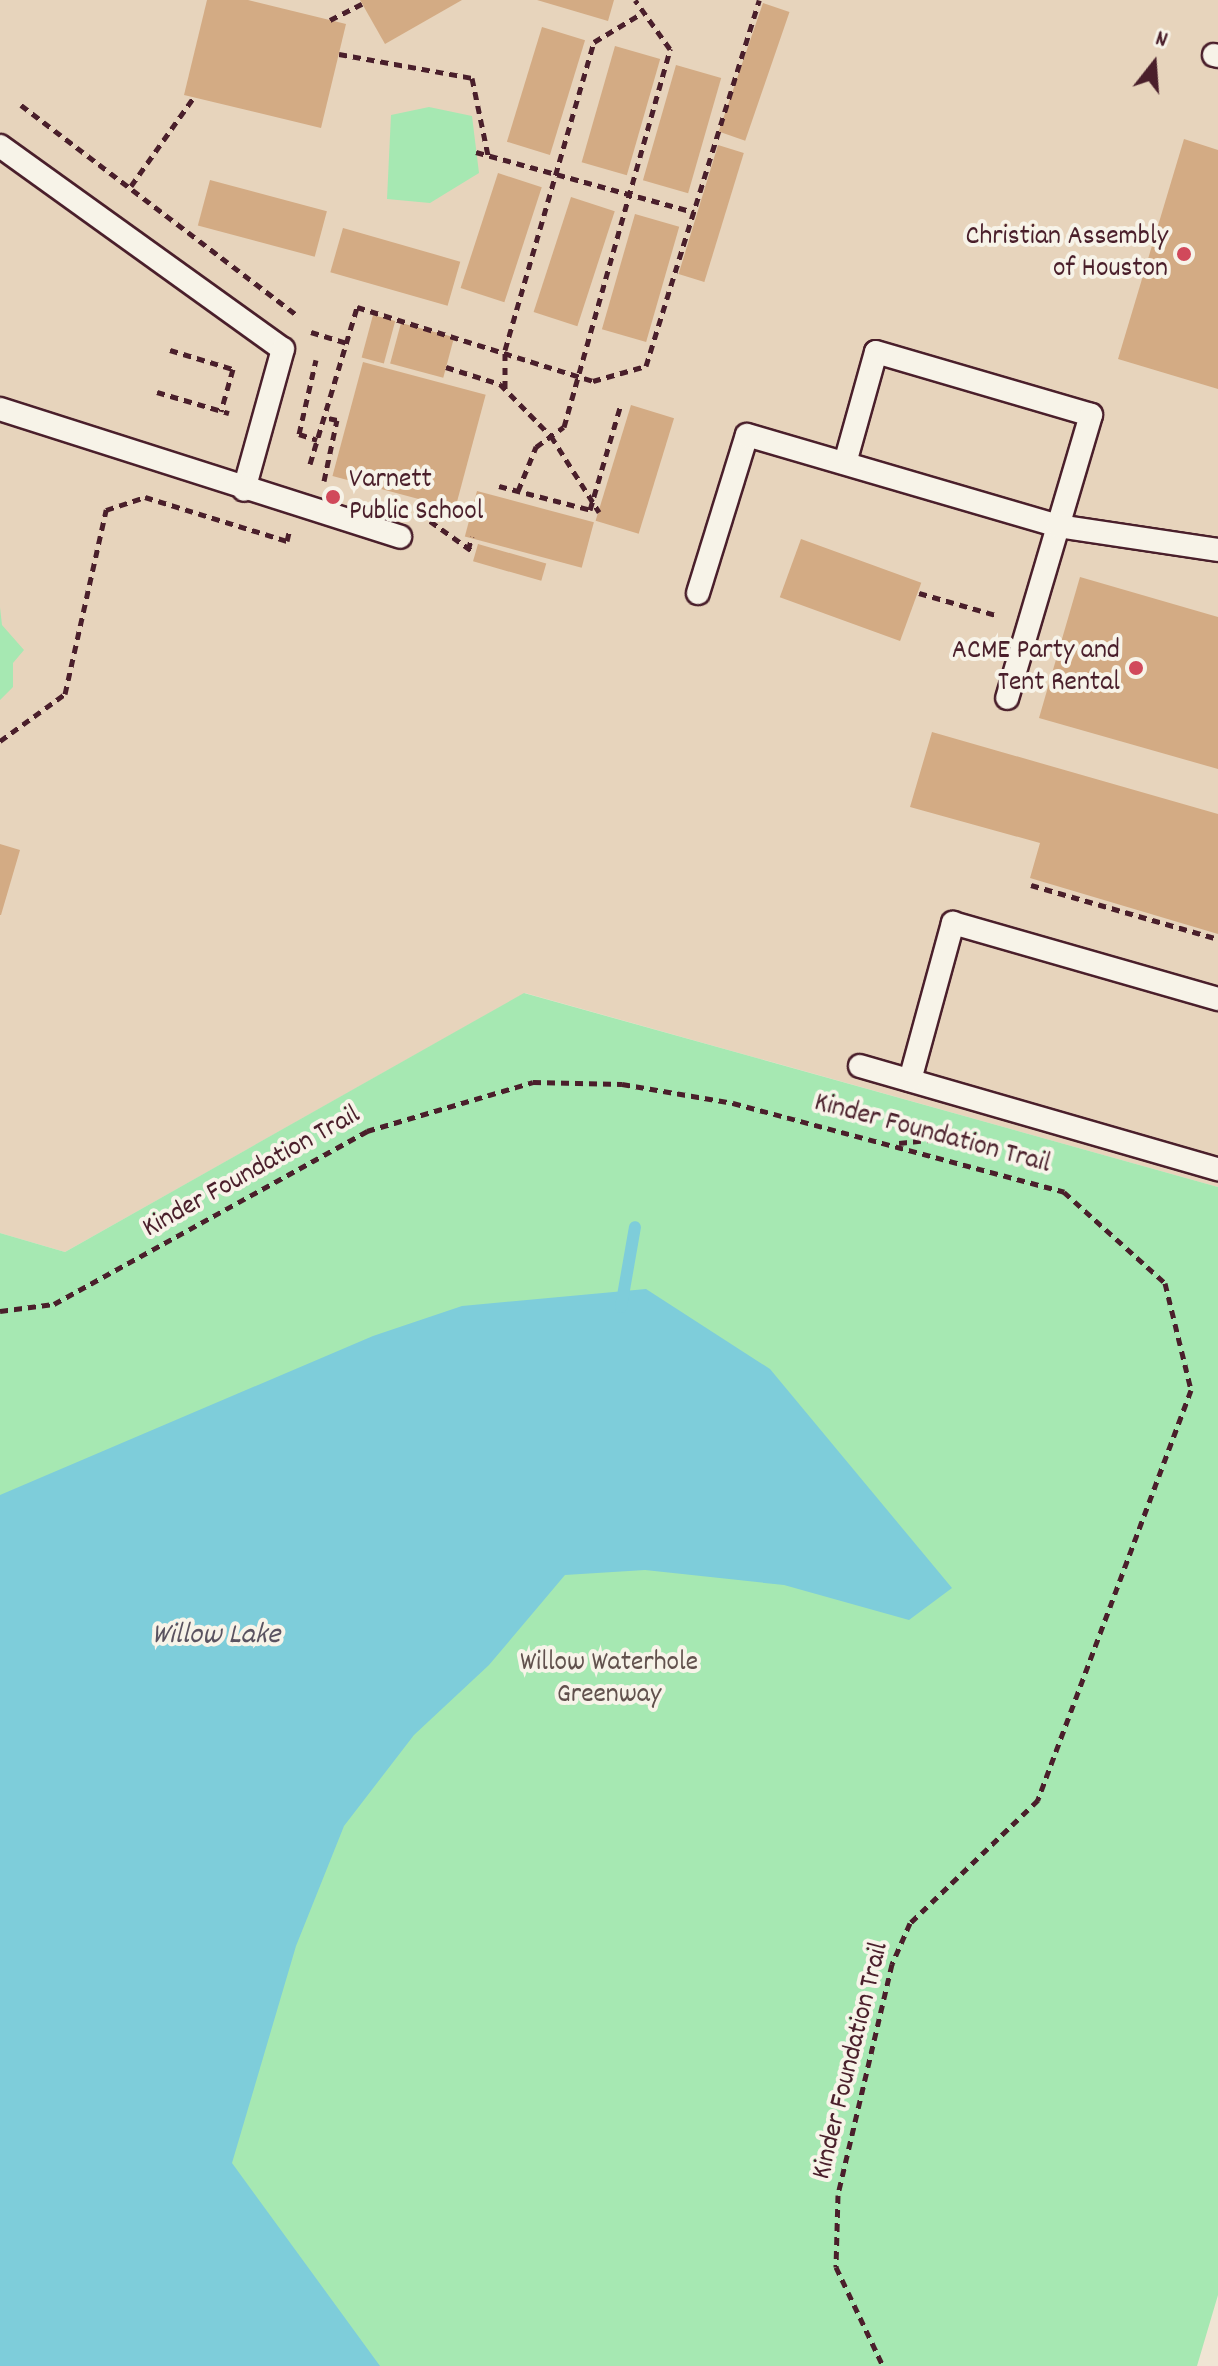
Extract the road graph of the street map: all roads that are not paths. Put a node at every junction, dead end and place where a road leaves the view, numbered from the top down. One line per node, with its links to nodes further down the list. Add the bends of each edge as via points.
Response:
1 (0, 146): 4 (lane, via 283,349)
2 (0, 409): 4 (lane)
3 (845, 463): 5 (lane); 5 (lane, via 876,352 1091,415); 8 (lane, via 747,435)
4 (244, 490): 6 (lane)
5 (1058, 526): 7 (lane); 9 (lane)
6 (400, 537)
7 (1218, 550)
8 (698, 593)
9 (1007, 698)
10 (1218, 999): 12 (lane, via 953,923)
11 (860, 1066): 12 (lane)
12 (910, 1080): 13 (lane)
13 (1218, 1169)

